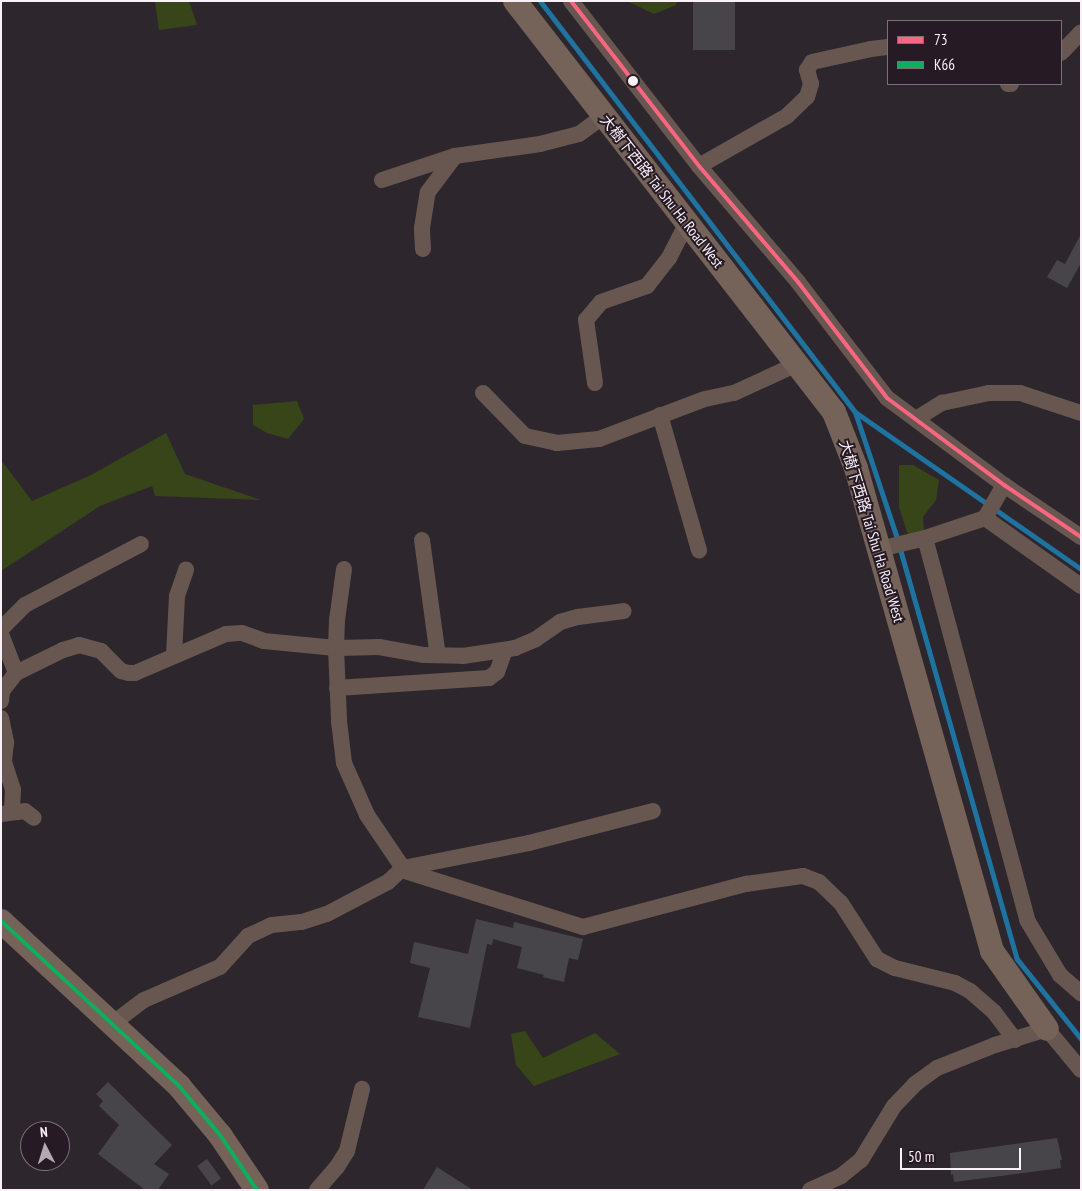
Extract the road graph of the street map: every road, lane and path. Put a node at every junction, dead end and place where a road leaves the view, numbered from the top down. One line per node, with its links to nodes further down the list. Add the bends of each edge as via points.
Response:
1 (515, 1): 6 (street, 大樹下西路 Tai Shu Ha Road West)
2 (571, 1): 8 (street)
3 (1081, 32): 5 (street)
4 (887, 47): 8 (street, via 812,62 807,70 811,84 807,97 787,116)
5 (1062, 52)
6 (604, 116): 7 (street, via 579,134 540,144); 10 (street, 大樹下西路 Tai Shu Ha Road West)
7 (455, 156): 9 (street); 11 (street, via 428,192 422,228)
8 (699, 166): 17 (street, via 798,282 887,398)
9 (382, 180)
10 (687, 223): 12 (street, 大樹下西路 Tai Shu Ha Road West); 13 (street, via 669,258 647,286 601,302 586,320)
11 (423, 250)
12 (797, 364): 16 (street, via 734,393 704,399); 24 (street, 大樹下西路 Tai Shu Ha Road West, via 834,412 856,468)
13 (595, 383)
14 (483, 393): 16 (street, via 524,436 557,443 599,439)
15 (1081, 413): 17 (street, via 1020,393 989,393 942,403)
16 (660, 415): 25 (street)
17 (916, 419): 18 (street)
18 (1002, 488): 19 (street); 20 (street)
19 (986, 515): 21 (street); 28 (street)
20 (1081, 537)
21 (925, 538): 24 (street); 45 (street, via 1027,920 1060,975)
22 (422, 540): 35 (street, via 437,649)
23 (141, 544): 30 (street, via 25,605)
24 (880, 549): 47 (street, 大樹下西路 Tai Shu Ha Road West, via 992,951)
25 (699, 550)
26 (344, 569): 32 (street)
27 (186, 570): 34 (street, via 177,596)
28 (1081, 586)
29 (624, 611): 33 (street, via 603,612 560,622 526,644)
30 (1, 629)
31 (1, 634): 36 (street)
32 (336, 648): 34 (street, via 264,641 242,633 226,634); 35 (street, via 379,647); 37 (street)
33 (505, 650): 35 (street, via 463,656); 37 (street, via 496,672 489,678)
34 (174, 655): 36 (street, via 129,673 121,671 101,651 79,645)
35 (433, 655)
36 (16, 673): 38 (street, via 2,691)
37 (338, 688): 43 (street, via 344,763 367,814)
38 (1, 701)
39 (1, 718): 41 (street, via 6,742 4,762 13,790)
40 (653, 811): 43 (street)
41 (7, 812): 42 (street, via 26,811)
42 (34, 818)
43 (403, 869): 46 (street, via 388,882 327,914 302,922 272,925 248,936 220,967 144,1000); 48 (street, via 582,927 746,884 803,876 819,882 841,903 877,960 895,968 956,983 970,991 994,1012)
44 (1, 921): 46 (street)
45 (1081, 993)
46 (112, 1024): 51 (street, via 179,1086 220,1135)
47 (1047, 1029): 48 (street); 49 (street, 大樹下西路 Tai Shu Ha Road West)
48 (1015, 1040): 53 (street, via 937,1068 915,1084 894,1106 860,1160 841,1176)
49 (1081, 1070)
50 (362, 1088): 52 (street, via 347,1151)
51 (257, 1190)
52 (317, 1190)
53 (810, 1190)

